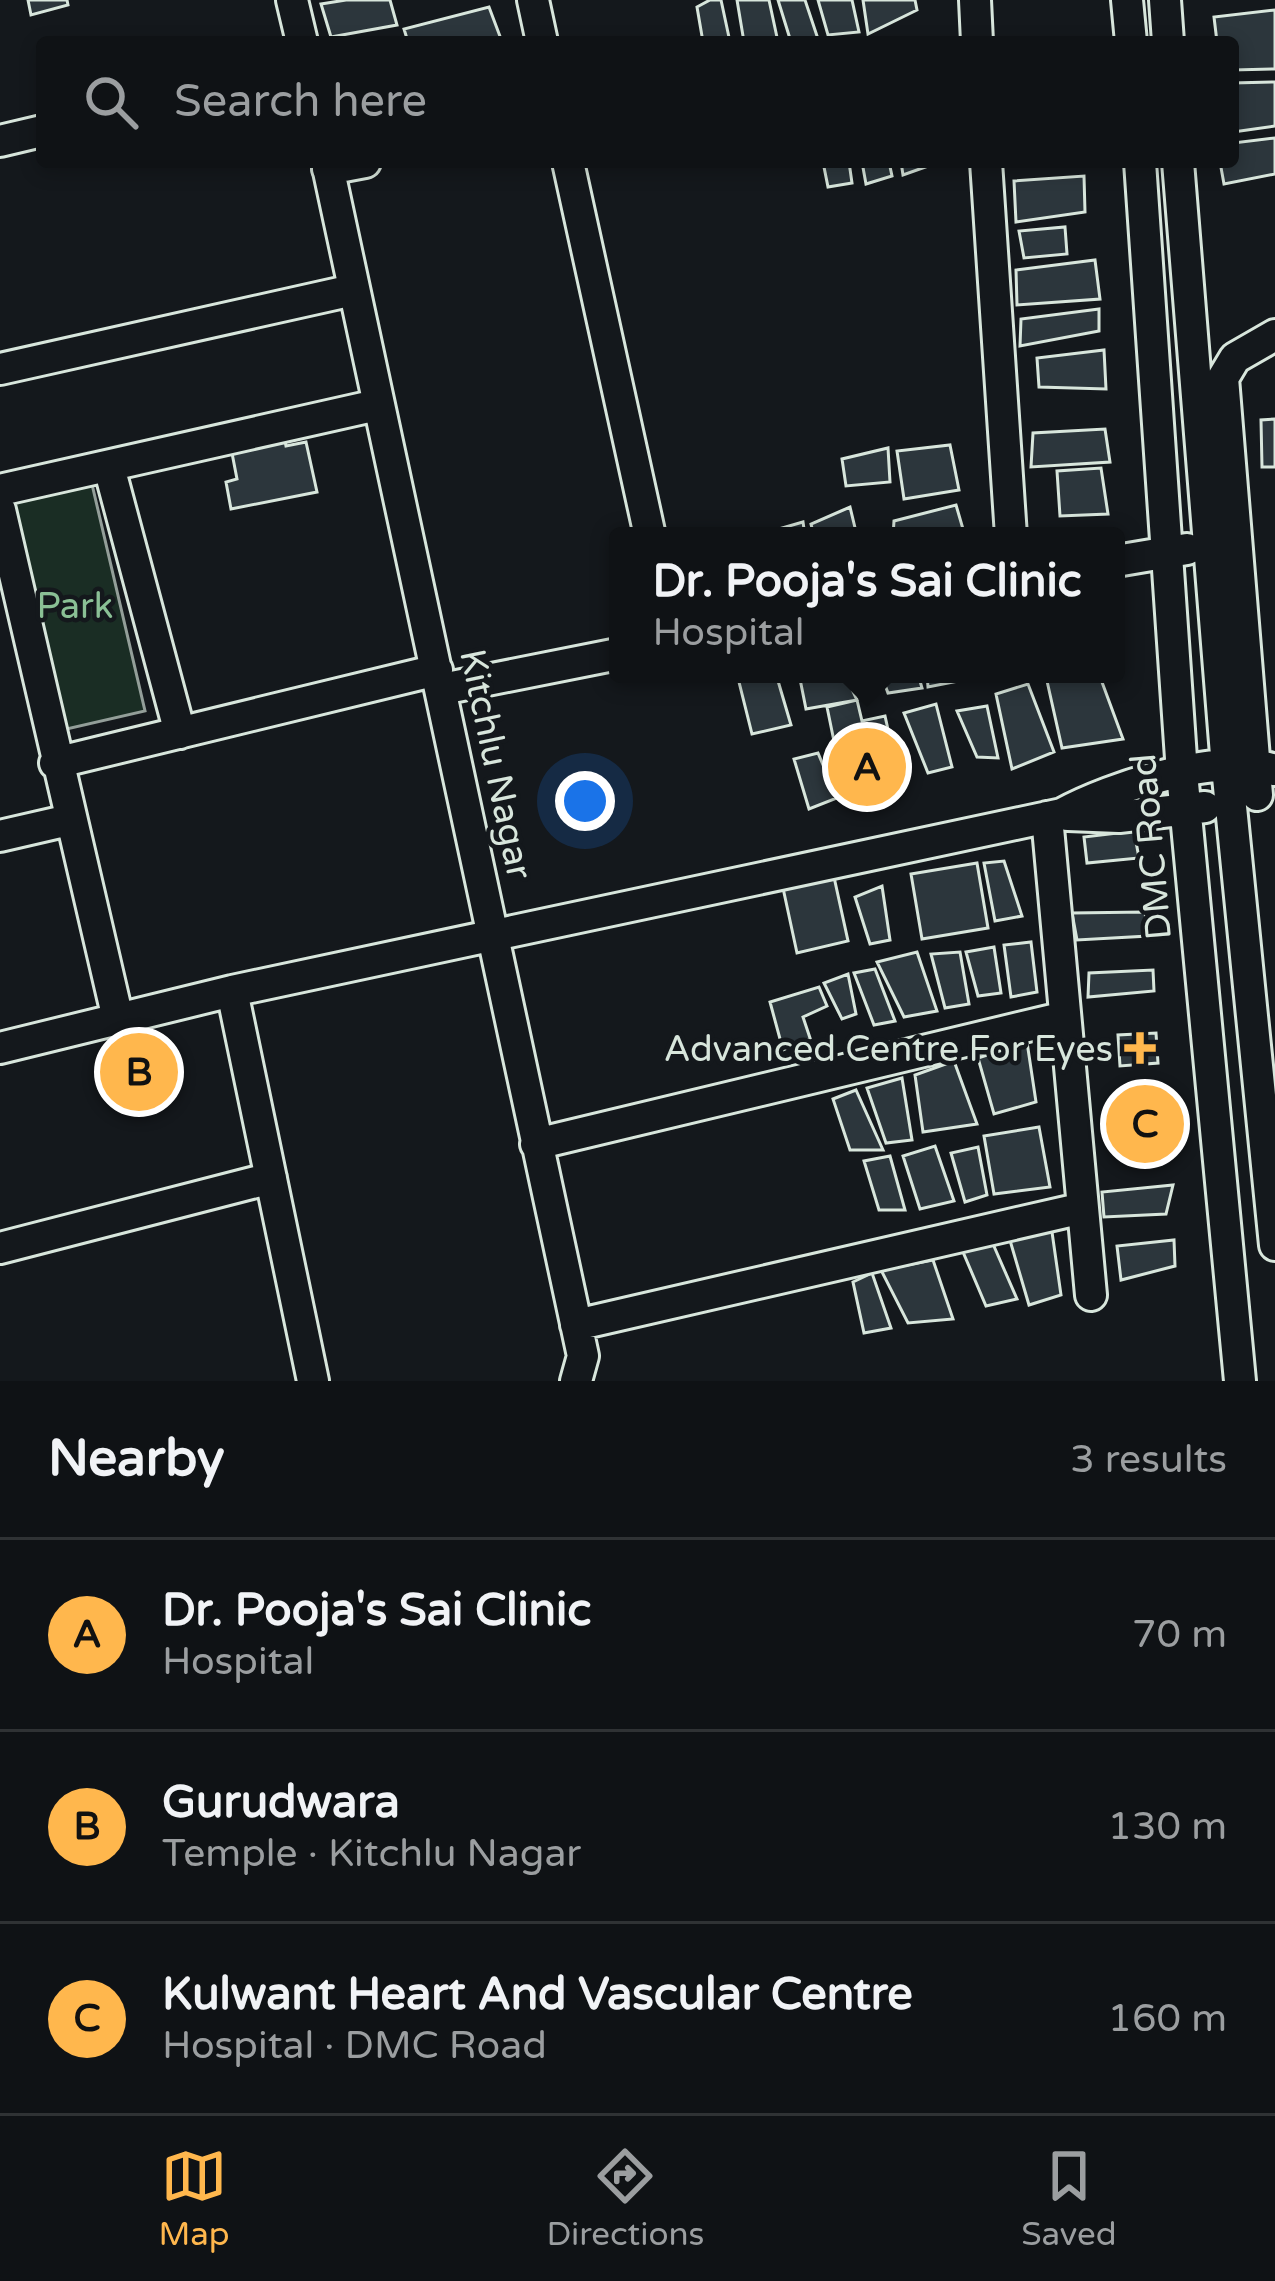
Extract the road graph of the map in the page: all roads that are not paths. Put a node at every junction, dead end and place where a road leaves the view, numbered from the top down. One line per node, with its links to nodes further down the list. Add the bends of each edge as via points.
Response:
1 (292, 0): 6 (street)
2 (533, 0): 7 (street)
3 (975, 0): 8 (street)
4 (1127, 0): 9 (street)
5 (1165, 0): 10 (street)
6 (301, 36)
7 (541, 36)
8 (977, 36)
9 (1130, 36)
10 (1168, 36)
11 (36, 132): 12 (street)
12 (0, 141)
13 (328, 168): 18 (street, Kitchlu Nagar)
14 (569, 168): 25 (street)
15 (986, 168): 26 (street)
16 (1140, 168): 28 (street, DMC Road)
17 (1178, 168): 27 (street)
18 (352, 290): 20 (street); 21 (street, Kitchlu Nagar)
19 (1275, 335): 35 (street, via 1235,358 1223,378)
20 (0, 369)
21 (377, 405): 22 (street); 31 (street, Kitchlu Nagar)
22 (110, 467): 23 (street); 32 (street)
23 (0, 490)
24 (0, 510): 33 (street)
25 (648, 527)
26 (1010, 527)
27 (1209, 545): 28 (street); 35 (street)
28 (1166, 553): 29 (street); 34 (street, DMC Road)
29 (1125, 560)
30 (609, 655): 31 (street)
31 (440, 680): 32 (street); 40 (street, Kitchlu Nagar)
32 (180, 733): 33 (street)
33 (55, 763): 38 (street)
34 (1182, 773): 35 (street); 36 (street, DMC Road); 37 (street)
35 (1253, 780): 36 (street); 48 (street)
36 (1185, 810): 37 (street); 54 (street, DMC Road)
37 (1054, 815): 40 (street); 42 (street)
38 (69, 820): 39 (street); 43 (street)
39 (0, 836)
40 (495, 938): 41 (street); 45 (street, Kitchlu Nagar)
41 (232, 991): 43 (street); 46 (street)
42 (1065, 1017): 45 (street); 47 (street)
43 (118, 1019): 44 (street)
44 (0, 1048)
45 (536, 1144): 51 (street, Kitchlu Nagar)
46 (271, 1178): 49 (street); 52 (street)
47 (1083, 1208): 50 (street); 51 (street)
48 (1275, 1245)
49 (0, 1248)
50 (1091, 1294)
51 (576, 1325): 53 (street, Kitchlu Nagar, via 584,1366)
52 (313, 1381)
53 (576, 1381)
54 (1240, 1381)

